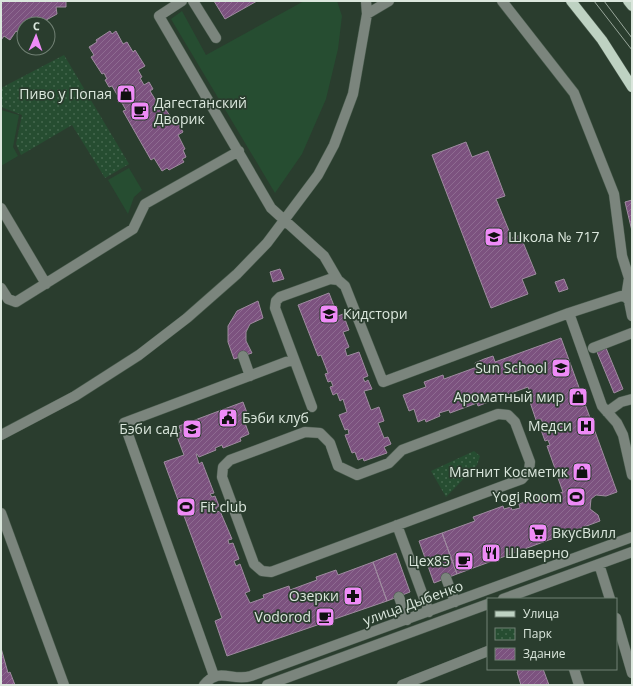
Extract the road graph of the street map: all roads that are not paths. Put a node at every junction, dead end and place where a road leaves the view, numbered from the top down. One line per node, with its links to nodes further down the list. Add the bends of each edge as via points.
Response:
1 (182, 1): 12 (street, via 159,16)
2 (193, 1): 10 (street)
3 (366, 1): 9 (street)
4 (389, 1): 9 (street)
5 (502, 1): 18 (street, via 574,93 614,194 622,256 629,278)
6 (571, 1): 11 (main road, via 602,40)
7 (628, 1): 8 (main road)
8 (632, 6)
9 (367, 14): 14 (street, via 352,94 334,145 318,175)
10 (216, 38)
11 (632, 87)
12 (239, 151): 14 (street, via 271,208); 16 (street, via 144,204 133,229)
13 (1, 208): 16 (street)
14 (284, 220): 15 (street, via 324,256); 29 (street, via 267,243 237,274 139,355 75,396)
15 (338, 280): 19 (street, via 345,286 383,382); 24 (street, via 330,279 280,297 276,301 275,308)
16 (46, 284): 17 (street, via 16,302 8,299)
17 (1, 288)
18 (626, 297): 19 (street, via 621,296); 20 (street)
19 (568, 313): 28 (street, via 602,406)
20 (632, 316)
21 (632, 333): 22 (street)
22 (593, 348)
23 (243, 356): 25 (street)
24 (294, 359): 25 (street); 27 (street)
25 (250, 376): 48 (street, via 124,423)
26 (632, 399): 28 (street, via 621,402)
27 (312, 407)
28 (607, 412): 30 (street, via 624,435)
29 (1, 435)
30 (632, 475)
31 (1, 513): 49 (street)
32 (397, 525): 32 (street, via 271,572 262,571 254,564 222,477 223,467 230,460 306,432 320,433 330,443 338,466 357,475 389,463 402,450 498,414 508,415 515,422 530,462 529,472 522,479); 42 (street)
33 (632, 537): 40 (street, улица Дыбенко)
34 (632, 552): 35 (street)
35 (599, 564): 38 (street); 39 (street)
36 (446, 578): 40 (street)
37 (399, 597): 43 (street)
38 (506, 598)
39 (610, 598)
40 (455, 602): 42 (street, улица Дыбенко)
41 (487, 604): 51 (street, улица Дыбенко)
42 (429, 612): 43 (street, улица Дыбенко)
43 (407, 620): 48 (street, улица Дыбенко, via 245,678)
44 (617, 621): 47 (street)
45 (487, 651): 52 (street)
46 (574, 670): 53 (street)
47 (632, 673)
48 (214, 676): 50 (street)
49 (64, 685)
50 (204, 685)
51 (268, 685)
52 (402, 685)
53 (579, 685)

